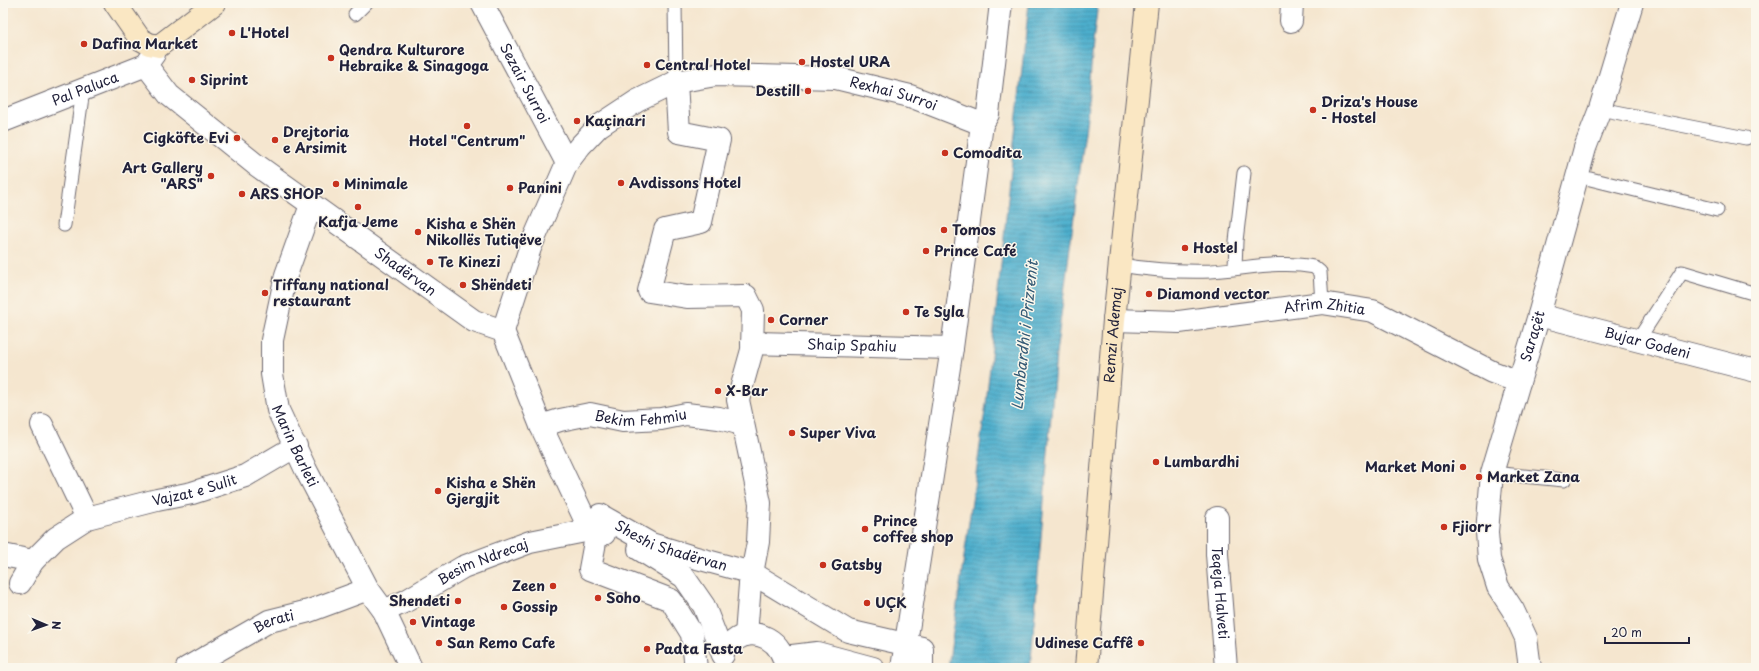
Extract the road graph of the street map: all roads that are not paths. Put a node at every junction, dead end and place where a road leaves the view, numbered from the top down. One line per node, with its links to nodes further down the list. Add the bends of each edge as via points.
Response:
1 (115, 3): 10 (main road, via 140,39)
2 (216, 3): 10 (main road)
3 (366, 3): 9 (lane)
4 (482, 3): 18 (street, Sezair Surroi)
5 (675, 3): 12 (lane)
6 (1001, 3): 16 (street, via 988,114)
7 (1147, 3): 24 (main road, Remzi Ademaj)
8 (1632, 3): 14 (street, Saraçët)
9 (355, 14)
10 (159, 46): 11 (street)
11 (146, 65): 13 (street, Pal Paluca); 21 (street, Shadërvan, via 169,95)
12 (676, 82): 16 (street, Rexhai Surroi, via 716,75 836,78 910,96); 18 (street, Rexhai Surroi, via 637,101 599,126); 32 (street, via 680,132 719,140 701,222 665,230 649,291 687,297 746,296 754,310)
13 (83, 90): 15 (street, Pal Paluca); 23 (lane)
14 (1600, 109): 17 (lane); 20 (street, Saraçët, via 1585,148)
15 (3, 121)
16 (982, 124): 33 (street)
17 (1746, 138)
18 (567, 163): 30 (street, via 530,248)
19 (1244, 173): 25 (lane)
20 (1578, 176): 22 (lane); 28 (street, Saraçët)
21 (310, 205): 30 (street, Shadërvan, via 474,321); 39 (street, Marin Barleti, via 286,275 272,340 272,374 278,410)
22 (1717, 210)
23 (64, 225)
24 (1120, 265): 25 (lane, via 1150,270 1211,271); 29 (main road, Remzi Ademaj)
25 (1235, 268): 27 (lane, via 1277,264 1314,267 1320,272)
26 (1756, 294): 31 (lane, via 1682,272)
27 (1322, 303): 29 (street, Afrim Zhitia, via 1179,322); 35 (street, Afrim Zhitia, via 1373,312 1492,372)
28 (1539, 315): 31 (street, Bujar Godeni); 35 (street, Saraçët)
29 (1114, 320): 61 (main road, Remzi Ademaj)
30 (503, 331): 38 (street)
31 (1638, 340): 34 (street, Bujar Godeni)
32 (752, 343): 33 (street, Shaip Spahiu); 36 (street, via 746,377 738,400)
33 (952, 348): 52 (street)
34 (1756, 371)
35 (1519, 382): 40 (street, Saraçët)
36 (742, 424): 38 (street, Bekim Fehmiu, via 686,414 660,419 623,421 590,414); 47 (street, via 760,503 758,542)
37 (42, 425): 42 (street)
38 (541, 426): 44 (street)
39 (296, 446): 42 (street, Vajzat e Sulit, via 245,476 192,493); 49 (street, Marin Barleti)
40 (1492, 473): 41 (lane); 63 (street, Saraçët, via 1487,532 1489,559 1498,587 1513,610 1526,638)
41 (1564, 480)
42 (87, 518): 46 (street, Vajzat e Sulit, via 56,538)
43 (1217, 518): 62 (street, Teqeja Halveti, via 1217,554)
44 (593, 531): 47 (street, Sheshi Shadërvan, via 600,515 652,544); 50 (street, Besim Ndrecaj, via 530,542 463,567); 53 (street, via 623,540 684,577 704,606); 57 (street, Sheshi Shadërvan, via 590,569 671,600 692,634)
45 (3, 555): 46 (street)
46 (34, 561): 48 (street, Vajzat e Sulit)
47 (752, 573): 51 (street); 52 (street, Sheshi Shadërvan, via 848,631)
48 (20, 583)
49 (368, 589): 50 (street, Marin Barleti); 55 (street, Berati, via 310,611 269,621)
50 (384, 611): 56 (street, Marin Barleti)
51 (746, 635): 53 (street, via 729,645); 54 (street, via 756,634 773,641 780,649)
52 (906, 644): 59 (street); 60 (street, Sheshi Shadërvan, via 922,648)
53 (722, 662)
54 (784, 663): 58 (street, via 817,653)
55 (187, 668)
56 (411, 668)
57 (696, 668)
58 (873, 668)
59 (902, 668)
60 (922, 668)
61 (1086, 668)
62 (1226, 668)
63 (1530, 668)

